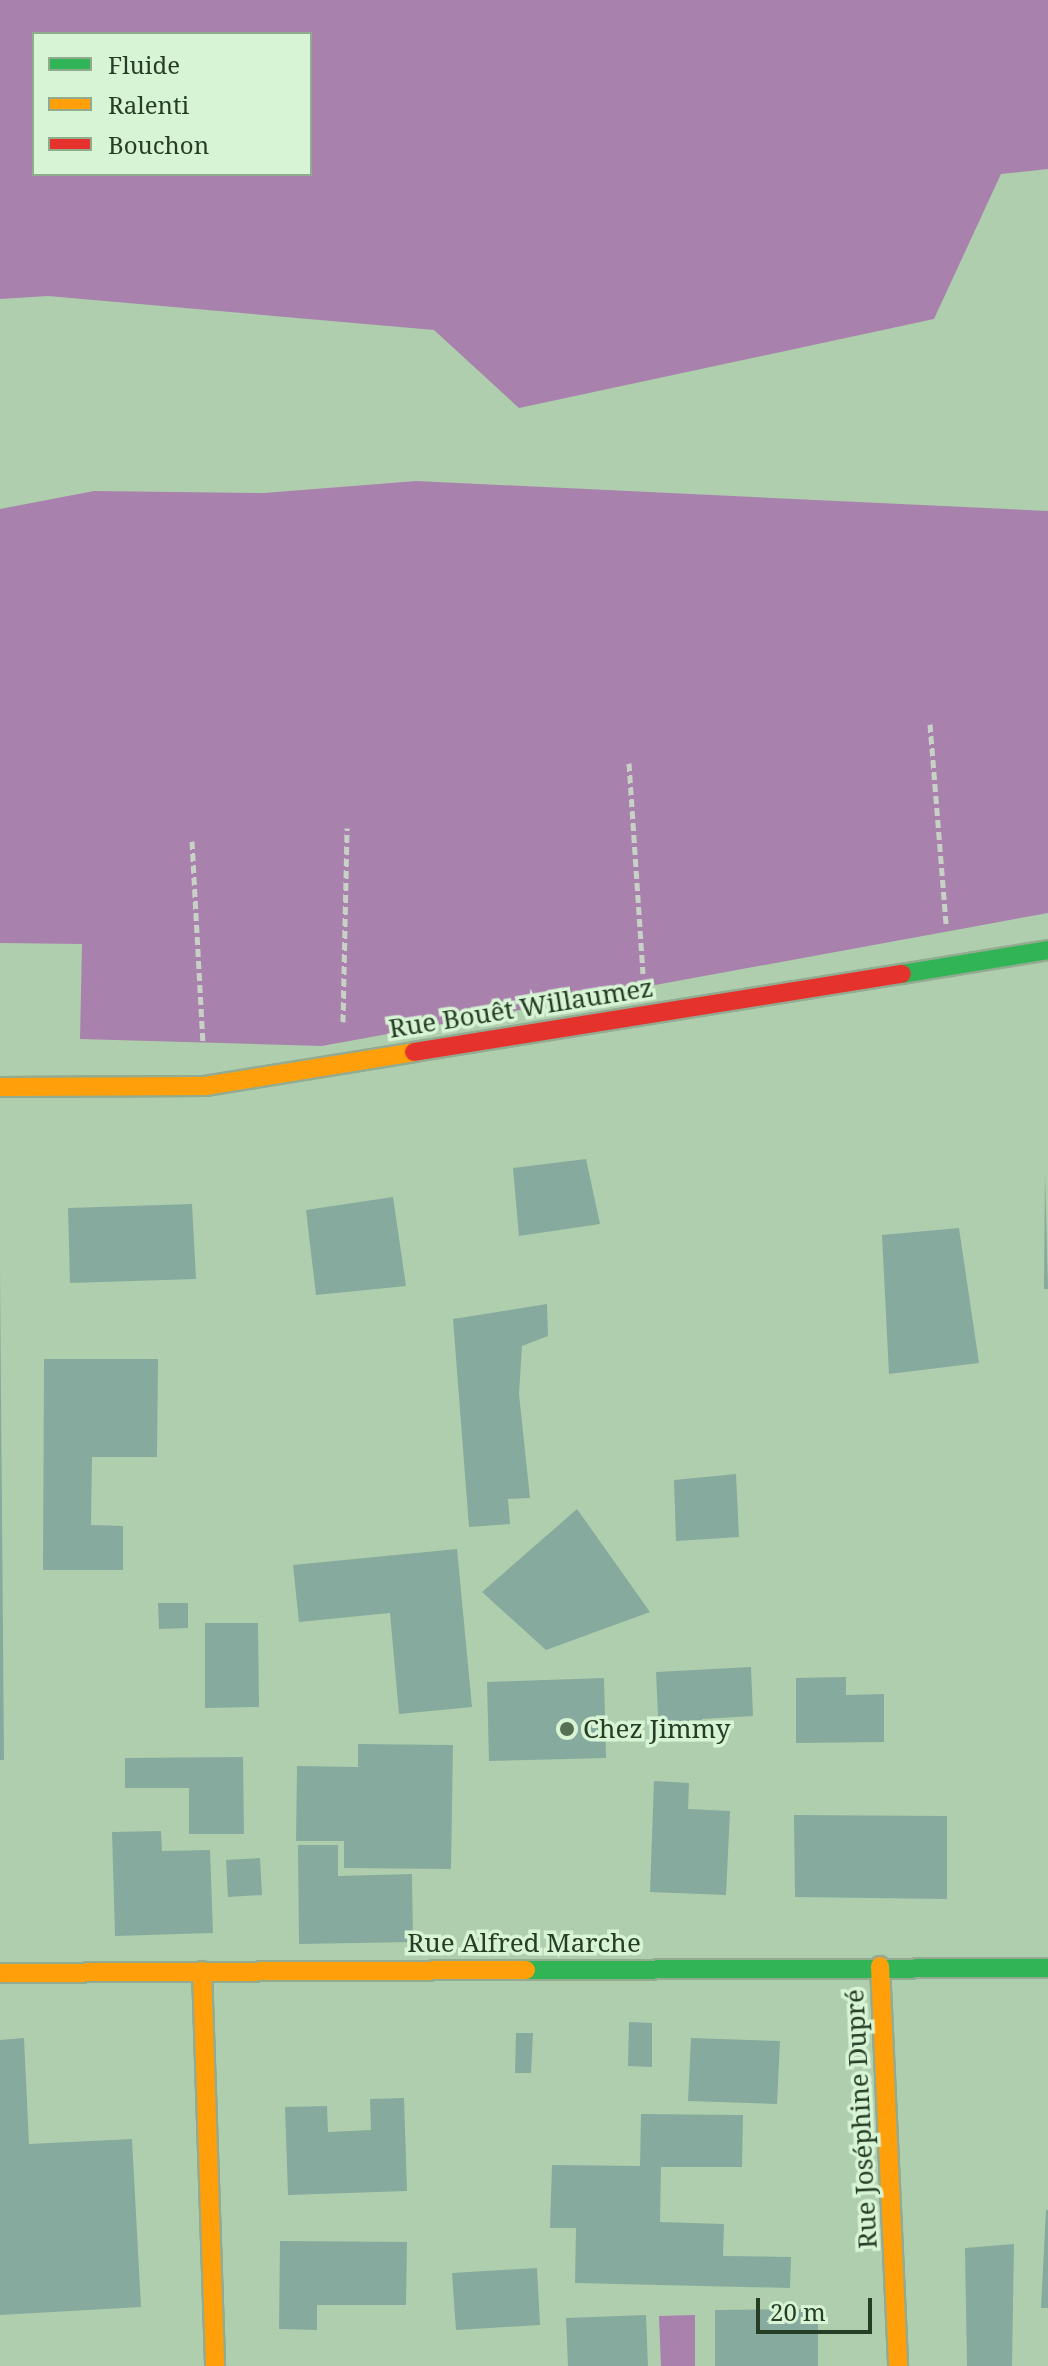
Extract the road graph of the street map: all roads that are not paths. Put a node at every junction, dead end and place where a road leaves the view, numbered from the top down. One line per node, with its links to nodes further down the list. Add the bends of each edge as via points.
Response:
1 (1048, 950): 2 (street, Rue Bouêt Willaumez, via 205,1086)
2 (0, 1087)
3 (880, 1966): 4 (street, Rue Alfred Marche); 5 (street, Rue Alfred Marche); 8 (street, Rue Joséphine Dupré)
4 (1048, 1968)
5 (202, 1971): 6 (street, Rue Alfred Marche); 7 (street)
6 (0, 1973)
7 (215, 2366)
8 (898, 2366)

